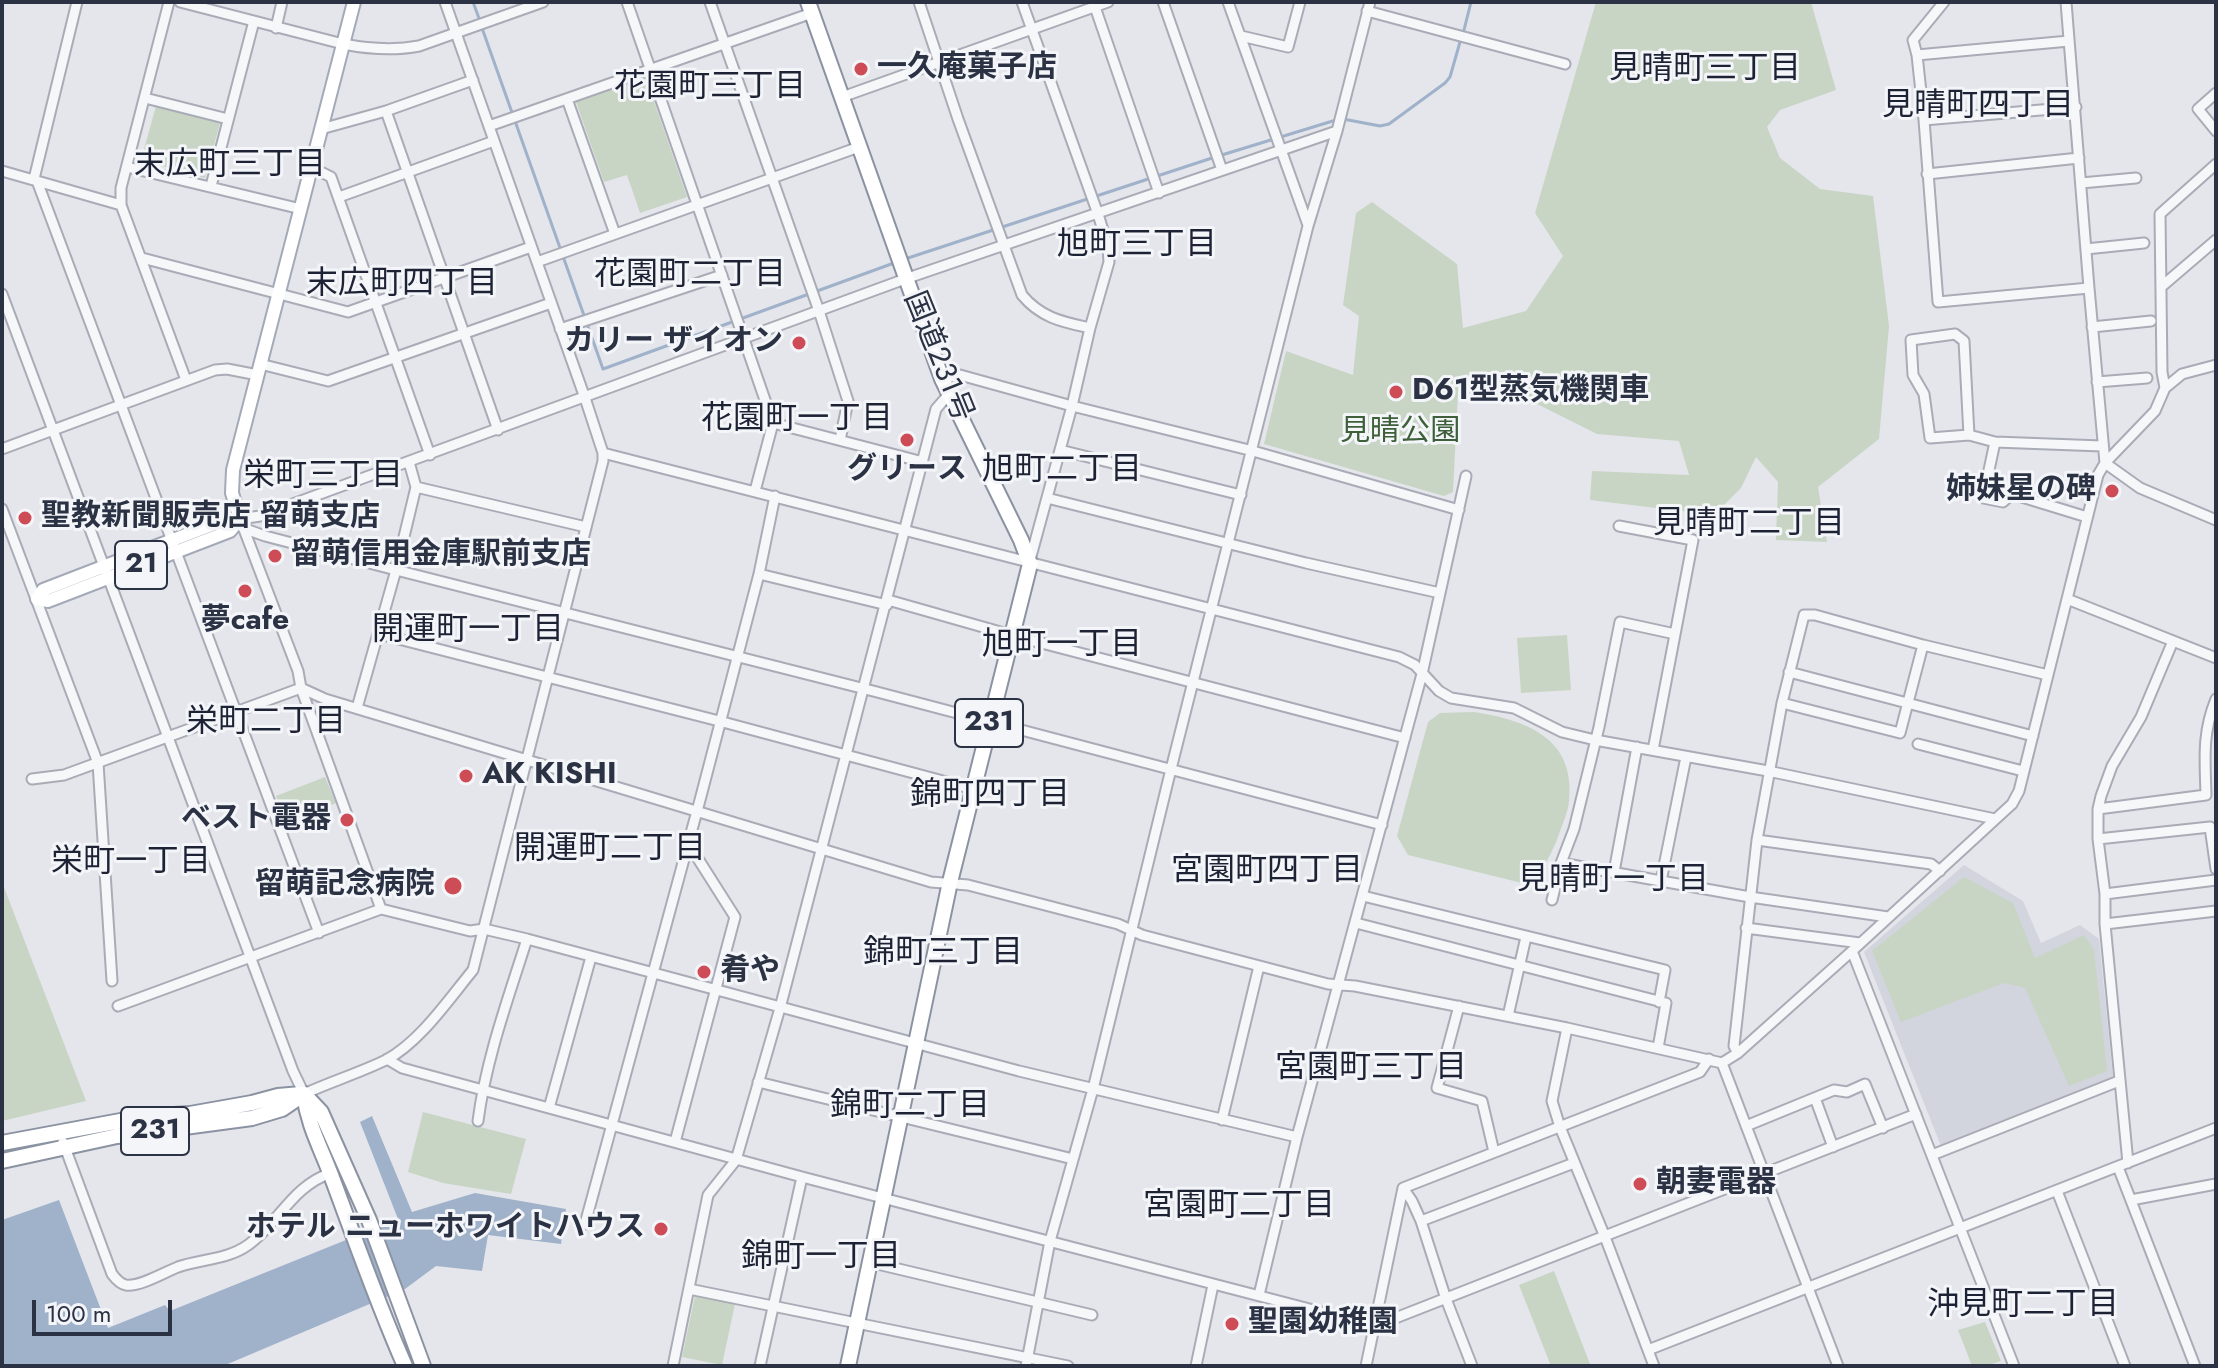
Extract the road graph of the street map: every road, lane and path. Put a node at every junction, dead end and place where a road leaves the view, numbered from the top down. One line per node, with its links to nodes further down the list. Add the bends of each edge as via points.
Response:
1 (77, 2): 59 (street)
2 (169, 2): 36 (street)
3 (180, 2): 21 (street)
4 (282, 2): 22 (street)
5 (354, 2): 28 (main road)
6 (445, 2): 24 (street)
7 (543, 2): 24 (street)
8 (627, 2): 32 (street)
9 (710, 2): 27 (street)
10 (919, 2): 30 (street)
11 (1022, 2): 23 (street)
12 (1108, 2): 20 (street)
13 (1163, 2): 53 (street)
14 (1229, 2): 25 (street)
15 (1300, 2): 25 (street, via 1288,47)
16 (1944, 2): 29 (street, via 1913,40)
17 (2066, 2): 26 (street)
18 (1368, 6): 31 (street); 44 (street)
19 (810, 7): 27 (street); 35 (highway, 国道231号)
20 (1095, 7): 23 (street); 62 (street)
21 (254, 21): 22 (street); 40 (street)
22 (276, 28): 28 (street)
23 (1032, 29): 30 (street); 67 (street)
24 (456, 33): 28 (street, via 398,50); 33 (street)
25 (1241, 36): 48 (street)
26 (2069, 41): 29 (street); 38 (street)
27 (724, 43): 32 (street); 57 (street)
28 (343, 44): 43 (main road)
29 (1917, 55): 41 (street)
30 (939, 63): 35 (street); 73 (street)
31 (1565, 64)
32 (650, 69): 37 (street); 65 (street)
33 (473, 80): 39 (street); 42 (street)
34 (2216, 93): 45 (street, via 2198,109)
35 (842, 97): 47 (highway, 国道231号)
36 (145, 98): 40 (street); 51 (street)
37 (567, 99): 42 (street); 69 (street)
38 (2076, 107): 41 (street); 49 (street)
39 (386, 111): 43 (street); 55 (street)
40 (228, 119): 61 (street)
41 (1924, 120): 56 (street)
42 (489, 126): 46 (street)
43 (321, 129): 52 (main road)
44 (1337, 131): 48 (street); 68 (street)
45 (2216, 131)
46 (494, 141): 55 (street); 72 (street)
47 (859, 147): 57 (street); 79 (highway, 国道231号)
48 (1283, 150): 53 (street); 68 (street)
49 (2079, 158): 56 (street); 60 (street)
50 (2216, 164): 80 (street, via 2160,214)
51 (127, 167): 61 (street); 64 (street)
52 (311, 167): 63 (street, via 331,177); 66 (main road)
53 (1222, 170): 62 (street)
54 (2, 171): 59 (street)
55 (407, 171): 63 (street); 78 (street)
56 (1927, 174): 81 (street, via 1938,302)
57 (772, 178): 65 (street); 86 (street)
58 (2136, 178): 60 (street)
59 (36, 180): 64 (street); 103 (street)
60 (2081, 183): 74 (street)
61 (211, 186): 66 (street)
62 (1159, 193): 67 (street)
63 (339, 197): 84 (street)
64 (121, 205): 75 (street)
65 (698, 205): 69 (street); 77 (street)
66 (301, 209): 83 (main road)
67 (1098, 214): 73 (street); 89 (street, via 1109,262)
68 (1308, 226): 114 (street)
69 (615, 234): 76 (street)
70 (2216, 240): 80 (street)
71 (2144, 243): 74 (street)
72 (531, 247): 76 (street); 78 (street)
73 (1003, 247): 79 (street); 89 (street, via 1029,304 1057,322)
74 (2086, 249): 81 (street)
75 (142, 258): 83 (street); 98 (street)
76 (537, 262): 85 (street)
77 (722, 275): 90 (street); 92 (street)
78 (444, 277): 84 (street); 91 (street)
79 (905, 279): 86 (street); 97 (highway, 国道231号)
80 (2161, 287): 100 (street)
81 (2089, 288): 88 (street)
82 (2, 294): 106 (street)
83 (278, 295): 84 (street, via 348,312); 95 (main road)
84 (376, 302): 93 (street)
85 (551, 303): 90 (street); 91 (street)
86 (819, 311): 92 (street); 109 (street, via 848,401)
87 (2151, 321): 88 (street)
88 (2092, 327): 99 (street)
89 (1090, 328): 104 (street)
90 (560, 329): 102 (street)
91 (465, 334): 93 (street); 107 (street)
92 (744, 339): 102 (street); 105 (street)
93 (396, 359): 95 (street, via 328,381); 116 (street)
94 (2216, 365): 100 (street, via 2182,374)
95 (259, 369): 98 (street, via 215,370); 130 (main road, via 233,470 232,493)
96 (2147, 378): 99 (street)
97 (942, 379): 101 (highway, 国道231号); 104 (street, via 960,375)
98 (186, 380): 103 (street)
99 (2097, 382): 111 (street)
100 (2165, 388): 119 (street, via 2155,411)
101 (949, 394): 118 (street, via 936,409); 136 (highway, 国道231号)
102 (585, 398): 107 (street); 115 (street)
103 (120, 404): 106 (street); 135 (street)
104 (1072, 406): 113 (street); 114 (street)
105 (773, 423): 109 (street); 122 (street)
106 (53, 430): 112 (street); 138 (street)
107 (498, 430): 116 (street)
108 (1969, 435): 108 (street, via 1930,438 1924,394 1913,375 1911,340 1955,334 1964,341); 110 (street)
109 (840, 440): 118 (street)
110 (1995, 442): 111 (street); 128 (street, via 1983,498 2003,502 2012,494)
111 (2102, 446): 119 (street)
112 (2, 449)
113 (1060, 450): 123 (street); 125 (street)
114 (1253, 451): 123 (street); 127 (street)
115 (603, 453): 122 (street); 132 (street)
116 (430, 455): 117 (street)
117 (409, 462): 121 (street); 130 (street)
118 (923, 462): 133 (street)
119 (2105, 463): 128 (street); 129 (street, via 2140,488)
120 (1466, 476): 127 (street)
121 (416, 487): 132 (street); 137 (street)
122 (755, 491): 124 (street)
123 (1241, 495): 134 (street)
124 (775, 496): 133 (street); 139 (street)
125 (1047, 498): 134 (street); 136 (street)
126 (2, 509): 141 (street)
127 (1459, 510): 140 (street)
128 (2087, 517): 142 (street)
129 (2216, 520)
130 (241, 524): 135 (main road, 21, via 227,519); 137 (street, via 265,536); 158 (street)
131 (1619, 526): 147 (street, via 1693,540)
132 (586, 527): 145 (street)
133 (906, 532): 136 (street); 143 (street)
134 (1228, 544): 140 (street); 144 (street)
135 (174, 546): 138 (main road, 21); 164 (street)
136 (1030, 564): 144 (street); 148 (highway, 231)
137 (396, 570): 145 (street); 146 (street)
138 (105, 572): 141 (main road, 21, via 43,590); 168 (street)
139 (759, 574): 143 (street); 151 (street)
140 (1440, 593): 154 (street)
141 (37, 599): 178 (street)
142 (2067, 599): 149 (street); 155 (street)
143 (887, 603): 148 (street); 159 (street)
144 (1211, 610): 154 (street, via 1399,657); 157 (street)
145 (564, 612): 151 (street); 156 (street)
146 (379, 634): 156 (street); 163 (street)
147 (1675, 634): 171 (street, via 1620,622); 174 (street)
148 (1011, 635): 157 (street); 166 (highway, 231)
149 (2173, 641): 152 (street); 184 (street, via 2141,717 2112,766)
150 (1923, 645): 153 (street, via 1804,615); 155 (street); 162 (street)
151 (736, 657): 159 (street); 165 (street)
152 (2216, 658)
153 (1789, 672): 161 (street); 162 (street)
154 (1422, 674): 170 (street); 171 (street, via 1451,698 1514,708 1562,732)
155 (2048, 675): 169 (street)
156 (548, 677): 165 (street); 177 (street)
157 (1193, 681): 170 (street); 179 (street)
158 (301, 688): 163 (street); 164 (street); 204 (street)
159 (865, 689): 166 (street); 175 (street)
160 (2216, 699): 167 (street)
161 (1782, 703): 162 (street, via 1900,733); 180 (street)
162 (1908, 703): 169 (street)
163 (357, 708): 177 (street)
164 (236, 711): 168 (street); 212 (street)
165 (719, 721): 175 (street); 185 (street)
166 (989, 721): 179 (street); 183 (highway, 231)
167 (2212, 723): 184 (street, via 2205,740 2206,795)
168 (168, 736): 178 (street); 218 (street)
169 (2033, 736): 181 (street)
170 (1405, 738): 187 (street)
171 (1595, 740): 173 (street); 193 (street)
172 (1918, 744): 181 (street)
173 (1637, 747): 174 (street); 196 (street)
174 (1653, 750): 176 (street)
175 (848, 754): 183 (street); 192 (street)
176 (1686, 757): 180 (street); 198 (street)
177 (526, 759): 185 (street); 210 (street)
178 (98, 763): 182 (street); 222 (street)
179 (1171, 769): 187 (street); 211 (street)
180 (1768, 771): 186 (street); 190 (street)
181 (2023, 771): 186 (street, via 2012,804)
182 (32, 779)
183 (973, 789): 199 (highway, 231)
184 (2098, 809): 189 (street)
185 (697, 812): 191 (street); 192 (street)
186 (1995, 819): 195 (street)
187 (1382, 825): 201 (street)
188 (2214, 830): 189 (street); 194 (street)
189 (2098, 839): 200 (street)
190 (1757, 840): 195 (street, via 1931,864); 202 (street)
191 (688, 843): 221 (street); 224 (street, via 735,917)
192 (823, 850): 199 (street, via 931,882); 228 (street)
193 (1561, 863): 196 (street); 203 (street)
194 (2216, 869)
195 (1940, 871): 206 (street)
196 (1614, 872): 198 (street)
197 (2216, 880): 200 (street)
198 (1661, 881): 202 (street)
199 (950, 882): 211 (street); 231 (highway, 231)
200 (2105, 894): 208 (street)
201 (1363, 896): 207 (street); 213 (street)
202 (1750, 897): 206 (street); 209 (street)
203 (1552, 900)
204 (381, 909): 210 (street, via 470,931); 212 (street)
205 (2216, 911): 208 (street)
206 (1888, 917): 215 (street)
207 (1356, 923): 219 (street); 223 (street)
208 (2105, 924): 237 (street)
209 (1746, 928): 215 (street); 233 (street, via 1734,1046)
210 (484, 929): 214 (street); 234 (street, via 473,970 436,1015)
211 (1131, 930): 220 (street); 239 (street)
212 (319, 933): 218 (street)
213 (1526, 937): 219 (street); 225 (street, via 1665,970)
214 (527, 939): 217 (street); 240 (street)
215 (1860, 943): 216 (street)
216 (1852, 951): 233 (street); 244 (street)
217 (591, 957): 221 (street); 243 (street)
218 (251, 958): 226 (street); 241 (street)
219 (1519, 965): 225 (street); 229 (street)
220 (1259, 966): 223 (street); 246 (street)
221 (653, 973): 224 (street); 248 (street)
222 (112, 981)
223 (1339, 984): 227 (street); 254 (street)
224 (716, 991): 228 (street); 255 (street)
225 (1659, 1002): 232 (street, via 1666,1003)
226 (118, 1006)
227 (1459, 1006): 229 (street); 259 (street, via 1437,1088 1482,1101)
228 (780, 1008): 231 (street); 238 (street)
229 (1508, 1016): 230 (street)
230 (1567, 1028): 232 (street); 250 (street, via 1552,1101)
231 (917, 1044): 239 (street); 245 (highway, 231)
232 (1658, 1048): 235 (street)
233 (1738, 1053): 236 (street)
234 (387, 1059): 240 (street); 241 (street)
235 (1709, 1059): 236 (street); 250 (street, via 1700,1072)
236 (1722, 1063): 249 (street)
237 (2119, 1081): 260 (street); 265 (street)
238 (758, 1082): 245 (street); 262 (street)
239 (1093, 1089): 246 (street); 261 (street)
240 (481, 1091): 243 (street); 247 (street)
241 (304, 1094): 253 (highway, 231); 257 (highway, 231, via 282,1109 252,1118); 266 (highway, via 307,1117); 293 (highway, via 321,1112 369,1220)
242 (1815, 1098): 249 (street); 251 (street, via 1865,1084); 258 (street)
243 (549, 1108): 248 (street)
244 (1916, 1114): 251 (street); 260 (street)
245 (901, 1116): 261 (street); 272 (highway, 231)
246 (1222, 1120): 254 (street)
247 (478, 1121)
248 (612, 1126): 255 (street); 275 (street)
249 (1746, 1126): 267 (street)
250 (1560, 1127): 259 (street); 264 (street)
251 (1883, 1128): 258 (street)
252 (2216, 1128): 265 (street)
253 (59, 1131): 256 (highway, 231); 257 (street)
254 (1297, 1137): 283 (street)
255 (675, 1142): 262 (street)
256 (2, 1143)
257 (65, 1147): 263 (highway, 231); 266 (street, via 112,1274 126,1285 250,1244 303,1187)
258 (1833, 1147): 267 (street)
259 (1494, 1152): 270 (street)
260 (1932, 1155): 276 (street)
261 (1073, 1159): 278 (street)
262 (736, 1160): 268 (street); 282 (street, via 708,1195)
263 (2, 1161)
264 (1574, 1163): 274 (street); 277 (street)
265 (2123, 1165): 271 (street); 273 (street)
266 (331, 1173): 292 (highway)
267 (1765, 1175): 277 (street); 281 (street)
268 (802, 1177): 272 (street); 286 (street)
269 (2216, 1184): 273 (street)
270 (1403, 1188): 274 (street); 289 (street)
271 (2057, 1191): 276 (street); 304 (street)
272 (883, 1198): 278 (street); 279 (highway, 231)
273 (2131, 1200): 305 (street)
274 (1421, 1221): 284 (street)
275 (585, 1224)
276 (1960, 1228): 281 (street); 303 (street)
277 (1605, 1237): 284 (street); 290 (street)
278 (1050, 1241): 280 (street); 285 (street)
279 (869, 1262): 285 (street); 288 (highway, 231)
280 (1213, 1285): 283 (street); 298 (street)
281 (1808, 1288): 290 (street); 302 (street)
282 (689, 1289): 286 (street); 294 (street)
283 (1259, 1295): 289 (street)
284 (1446, 1299): 289 (street); 300 (street)
285 (1038, 1303): 287 (street); 291 (street)
286 (772, 1307): 288 (street); 295 (street)
287 (1092, 1315)
288 (857, 1324): 291 (street); 296 (highway, 231)
289 (1375, 1326): 299 (street)
290 (1648, 1350): 301 (street)
291 (1027, 1362): 297 (street)
292 (405, 1366)
293 (423, 1366)
294 (673, 1366)
295 (760, 1366)
296 (848, 1366)
297 (1068, 1366)
298 (1196, 1366)
299 (1366, 1366)
300 (1472, 1366)
301 (1654, 1366)
302 (1838, 1366)
303 (2014, 1366)
304 (2125, 1366)
305 (2195, 1366)

